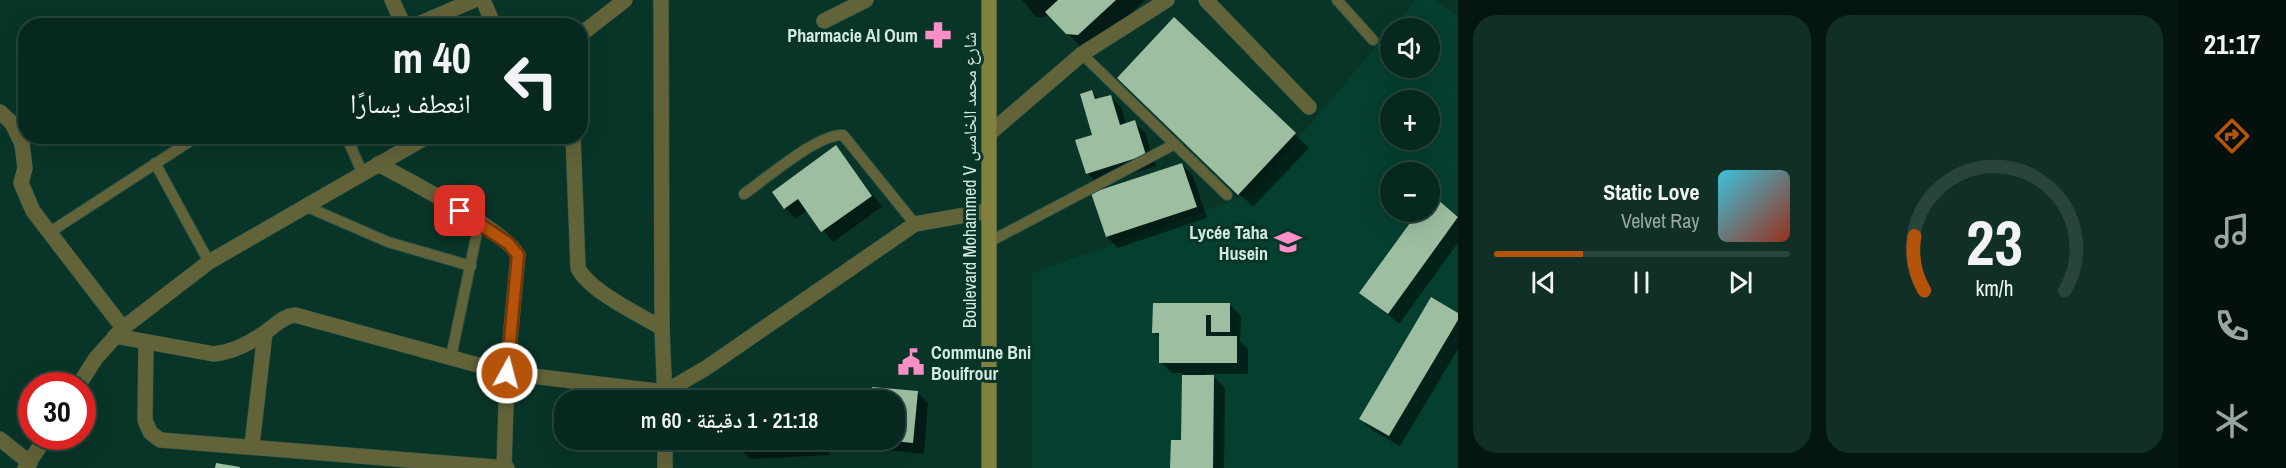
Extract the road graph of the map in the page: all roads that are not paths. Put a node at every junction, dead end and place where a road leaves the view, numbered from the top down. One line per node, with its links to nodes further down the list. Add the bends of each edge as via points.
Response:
1 (393, 0): 11 (street)
2 (474, 0): 12 (street)
3 (483, 0): 13 (street)
4 (625, 0): 15 (street)
5 (661, 0): 41 (street)
6 (866, 0): 14 (street)
7 (989, 0): 20 (main road, Boulevard Mohammed V شارع محمد الخامس)
8 (1167, 0): 17 (street)
9 (1206, 0): 18 (street)
10 (1337, 0): 16 (lane)
11 (401, 18)
12 (432, 18)
13 (491, 18)
14 (824, 21)
15 (588, 29)
16 (1373, 40)
17 (1082, 54): 20 (street); 27 (lane)
18 (1309, 108)
19 (0, 112): 21 (street)
20 (990, 133): 34 (main road, Boulevard Mohammed V شارع محمد الخامس)
21 (18, 136)
22 (22, 144): 37 (street, via 25,168 21,183 25,196)
23 (185, 144): 28 (lane)
24 (350, 144): 30 (lane)
25 (414, 144): 29 (street)
26 (573, 144): 41 (street, via 578,268 609,296)
27 (1175, 144): 32 (lane); 38 (lane)
28 (155, 163): 37 (lane); 39 (lane)
29 (378, 164): 30 (street); 35 (street)
30 (363, 174): 33 (street)
31 (744, 194): 36 (lane, via 819,142 843,135)
32 (1227, 195)
33 (304, 206): 39 (street); 40 (lane, via 388,242)
34 (988, 211): 36 (street); 38 (main road, Boulevard Mohammed V شارع محمد الخامس)
35 (479, 223): 40 (lane); 47 (street, via 508,243 519,259)
36 (915, 224): 50 (street)
37 (50, 232): 42 (street)
38 (989, 242): 58 (main road, Boulevard Mohammed V شارع محمد الخامس)
39 (209, 262): 42 (street)
40 (471, 266): 45 (lane)
41 (662, 328): 49 (street)
42 (119, 332): 44 (street); 46 (street)
43 (265, 333): 44 (street, via 214,354); 45 (street, via 295,315); 52 (street)
44 (146, 342): 52 (street, via 146,420 150,432 160,440)
45 (451, 357): 47 (street)
46 (87, 372)
47 (507, 373): 48 (street); 56 (street)
48 (624, 390)
49 (665, 390)
50 (674, 390)
51 (0, 439): 55 (street)
52 (252, 445): 56 (street)
53 (38, 450): 55 (street)
54 (665, 450): 57 (street)
55 (28, 465)
56 (505, 468)
57 (665, 468)
58 (988, 468)

